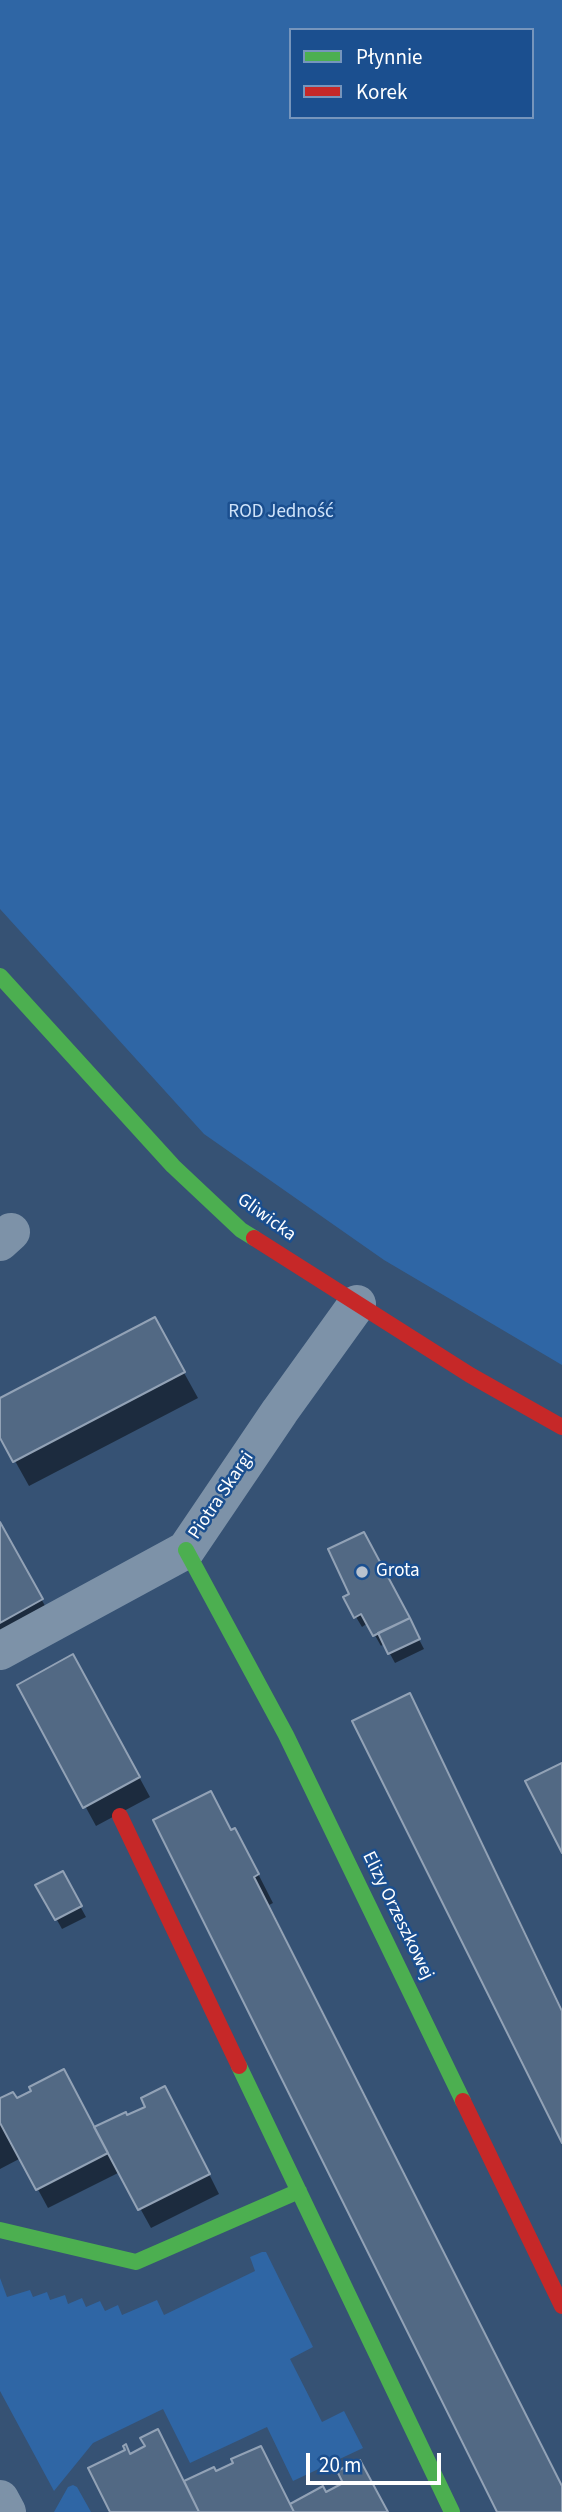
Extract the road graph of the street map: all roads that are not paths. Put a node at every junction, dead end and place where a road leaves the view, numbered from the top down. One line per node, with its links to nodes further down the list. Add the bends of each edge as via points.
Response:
1 (0, 976): 2 (street, Gliwicka, via 173,1166 242,1230)
2 (357, 1304): 3 (street, Gliwicka, via 470,1376); 4 (street, Piotra Skargi)
3 (562, 1427)
4 (186, 1550): 5 (street, Piotra Skargi); 9 (street, Elizy Orzeszkowej, via 286,1735)
5 (0, 1651)
6 (120, 1815): 7 (street)
7 (299, 2191): 8 (street, via 136,2262); 12 (street)
8 (0, 2230)
9 (562, 2306)
10 (0, 2499): 11 (street)
11 (7, 2512)
12 (452, 2512)

